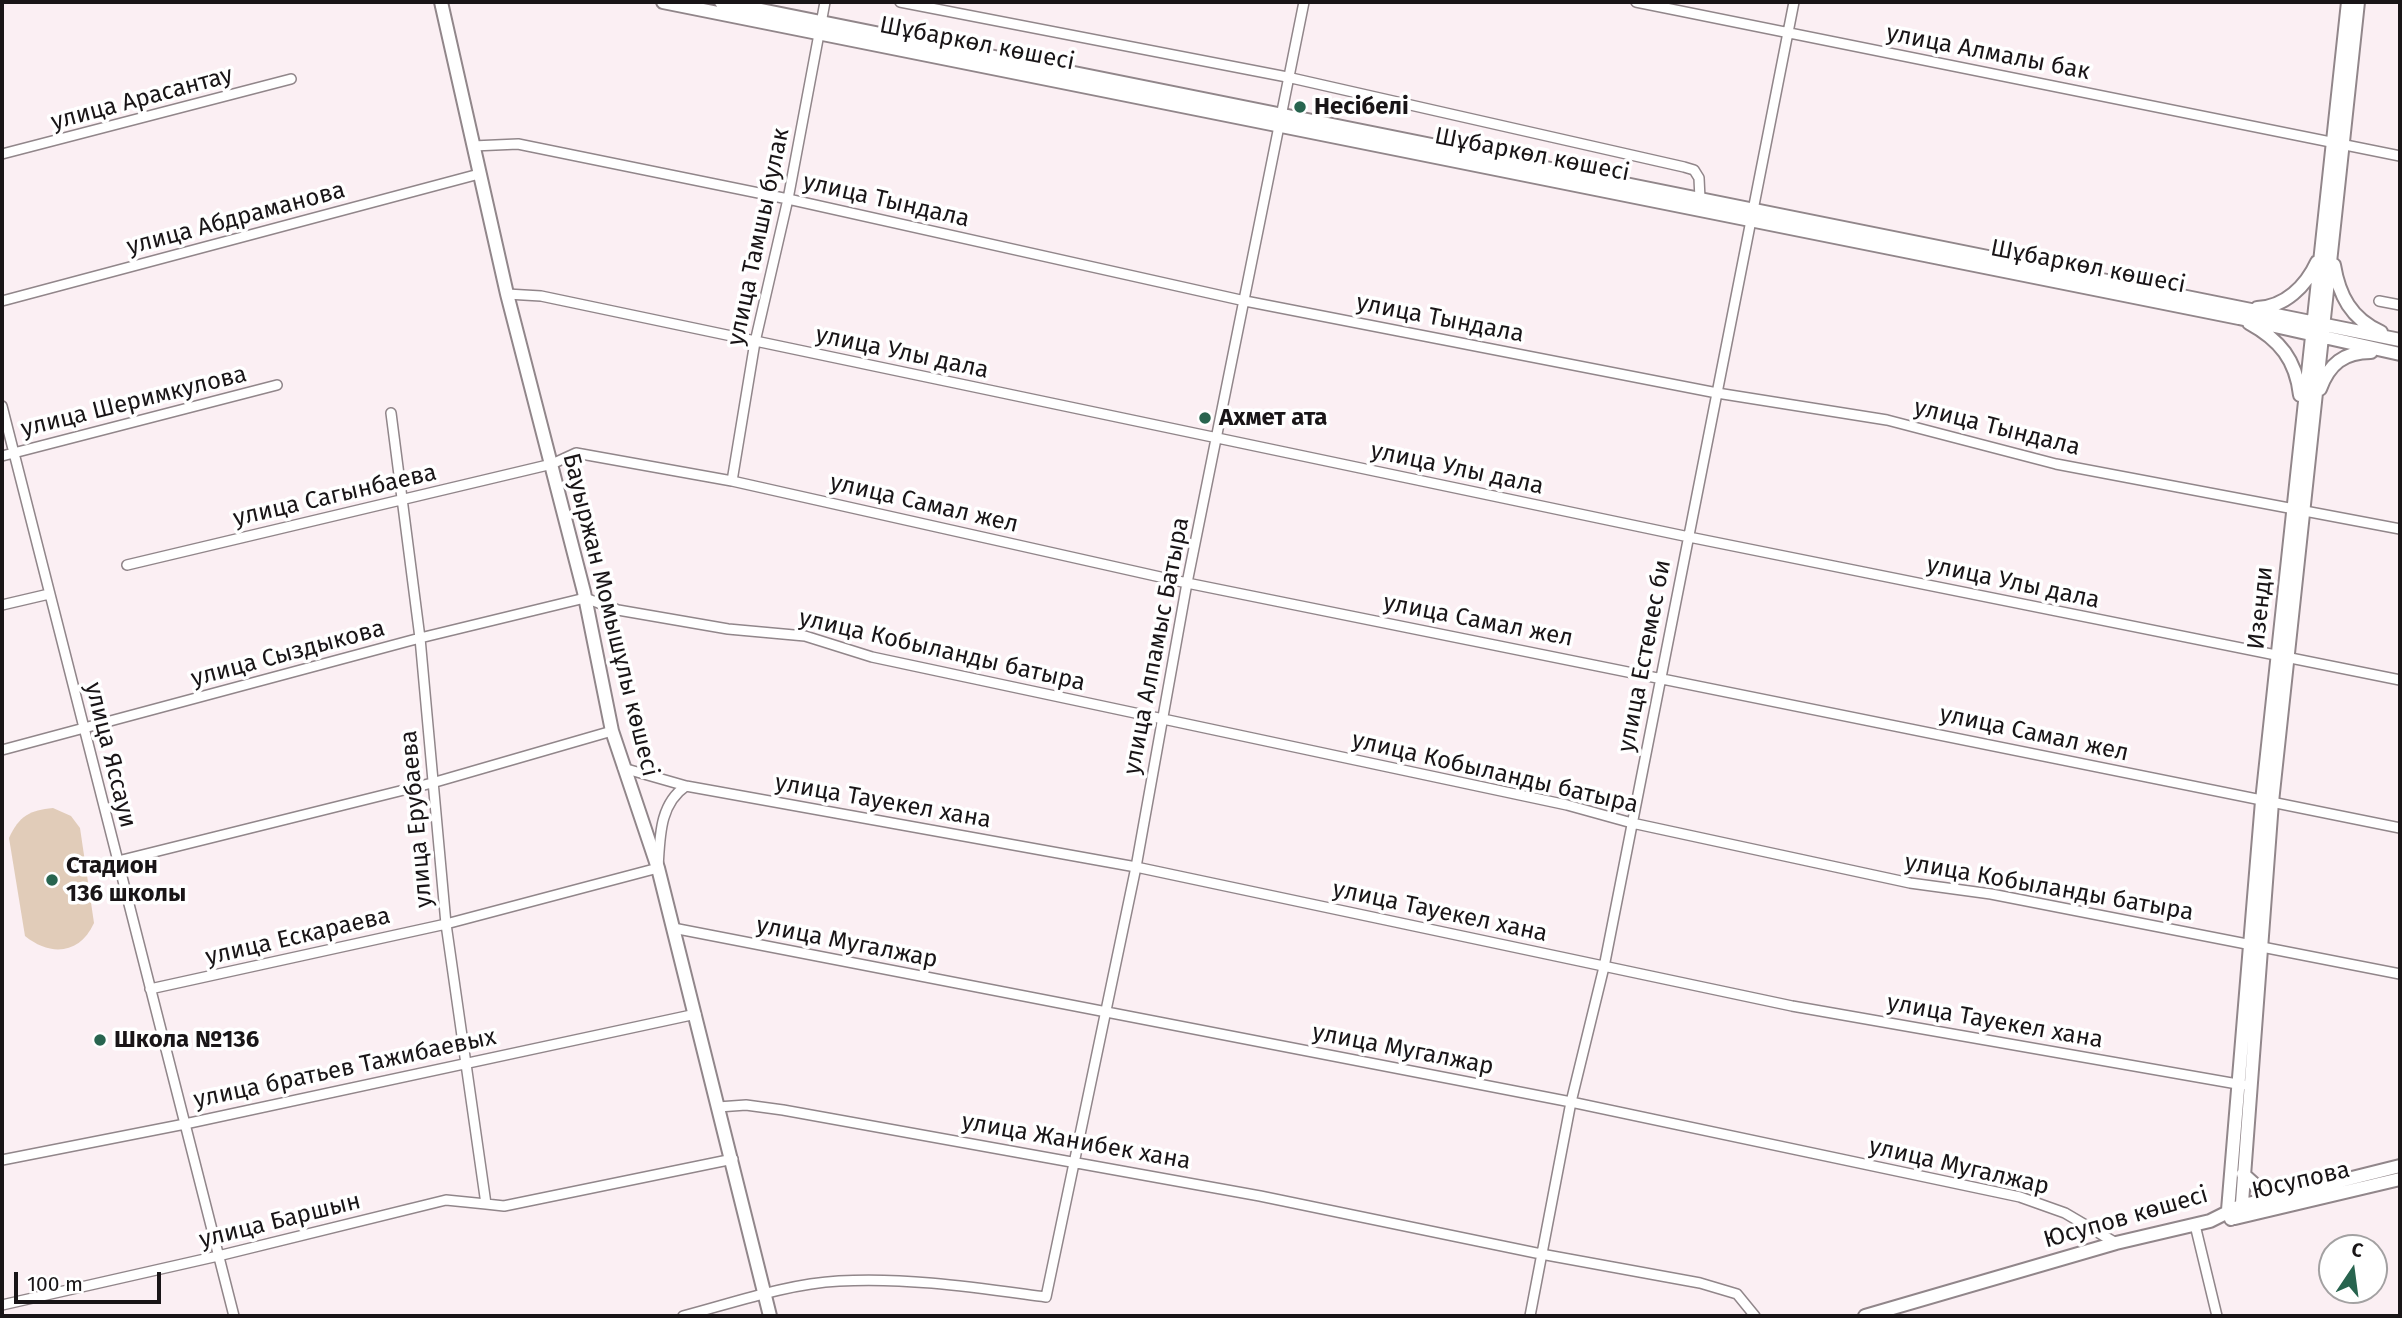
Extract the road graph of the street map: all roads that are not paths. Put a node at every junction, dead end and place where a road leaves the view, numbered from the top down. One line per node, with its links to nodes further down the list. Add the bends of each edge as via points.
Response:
1 (441, 2): 17 (street, Бауыржан Момышұлы көшесі)
2 (663, 2): 11 (street, Шұбаркөл көшесі)
3 (721, 2): 11 (street, Шұбаркөл көшесі)
4 (825, 2): 11 (street, улица Тамшы булак)
5 (900, 2): 13 (street, Шұбаркөл көшесі)
6 (1304, 2): 13 (street, улица Алпамыс Батыра)
7 (1636, 2): 12 (street, улица Алмалы бак)
8 (1794, 2): 12 (street, улица Естемес би)
9 (2348, 2): 16 (street, Изенди)
10 (2358, 2): 16 (street, Изенди)
11 (819, 27): 15 (street, Шұбаркөл көшесі); 21 (street, улица Тамшы булак)
12 (1788, 32): 16 (street, улица Алмалы бак); 23 (street, улица Естемес би)
13 (1287, 77): 15 (street, улица Алпамыс Батыра); 22 (street, Шұбаркөл көшесі, via 1694,170)
14 (291, 79): 18 (street, улица Арасантау)
15 (1279, 120): 22 (street, Шұбаркөл көшесі); 23 (street, Шұбаркөл көшесі); 28 (street, улица Алпамыс Батыра)
16 (2338, 143): 19 (street, улица Алмалы бак); 24 (street, Изенди)
17 (473, 146): 20 (street, Бауыржан Момышұлы көшесі); 21 (street, улица Тындала, via 518,144)
18 (2, 154)
19 (2400, 156)
20 (479, 174): 25 (street, Бауыржан Момышұлы көшесі); 27 (street, улица Абдраманова)
21 (788, 199): 28 (street, улица Тындала); 33 (street, улица Тамшы булак)
22 (1700, 199): 23 (street, Шұбаркөл көшесі)
23 (1750, 214): 30 (street, Шұбаркөл көшесі); 36 (street, улица Естемес би)
24 (2326, 251): 30 (street, via 2302,287 2288,298); 31 (street, Изенди); 32 (street, via 2344,301 2359,319)
25 (507, 294): 33 (street, улица Улы дала, via 541,296); 43 (street, Бауыржан Момышұлы көшесі)
26 (2379, 300): 29 (street)
27 (2, 301)
28 (1245, 301): 36 (street, улица Тындала); 40 (street, улица Алпамыс Батыра)
29 (2400, 305)
30 (2239, 313): 31 (street, Шұбаркөл көшесі); 39 (street, via 2284,349 2295,366)
31 (2317, 330): 32 (street, Шұбаркөл көшесі); 34 (street, Шұбаркөл көшесі); 39 (street, Изенди)
32 (2399, 339)
33 (755, 342): 40 (street, улица Улы дала); 44 (street, улица Тамшы булак)
34 (2397, 353): 39 (street, via 2362,352 2335,362)
35 (277, 385): 41 (street, улица Шеримкулова)
36 (1717, 393): 46 (street, улица Тындала, via 1888,421 2056,464); 48 (street, улица Естемес би)
37 (2, 406): 41 (street, улица Яссауи)
38 (391, 413): 45 (street, улица Ерубаева)
39 (2308, 414): 46 (street, Изенди)
40 (1217, 439): 48 (street, улица Улы дала); 50 (street, улица Алпамыс Батыра)
41 (14, 453): 42 (street, улица Шеримкулова); 51 (street, улица Яссауи)
42 (2, 456)
43 (552, 464): 44 (street, улица Самал жел, via 576,453); 45 (street, улица Сагынбаева); 52 (street, Бауыржан Момышұлы көшесі)
44 (732, 481): 50 (street, улица Самал жел)
45 (402, 500): 49 (street, улица Сагынбаева); 54 (street, улица Ерубаева)
46 (2297, 509): 47 (street, улица Тындала); 55 (street, Изенди)
47 (2400, 529)
48 (1689, 537): 55 (street, улица Улы дала); 56 (street, улица Естемес би)
49 (127, 565)
50 (1187, 583): 56 (street, улица Самал жел); 58 (street, улица Алпамыс Батыра)
51 (49, 594): 53 (street); 59 (street, улица Яссауи)
52 (585, 598): 54 (street, улица Сыздыкова); 58 (street, улица Кобыланды батыра, via 618,610 728,629 805,636 872,657); 60 (street, Бауыржан Момышұлы көшесі)
53 (2, 605)
54 (420, 638): 59 (street, улица Сыздыкова); 63 (street, улица Ерубаева)
55 (2282, 657): 57 (street, улица Улы дала); 65 (street, Изенди)
56 (1661, 676): 65 (street, улица Самал жел); 66 (street, улица Естемес би)
57 (2400, 680)
58 (1162, 721): 66 (street, улица Кобыланды батыра, via 1567,805); 69 (street, улица Алпамыс Батыра)
59 (84, 728): 61 (street, улица Сыздыкова); 68 (street, улица Яссауи)
60 (612, 731): 62 (street, Бауыржан Момышұлы көшесі); 63 (street)
61 (2, 750)
62 (623, 768): 64 (street, улица Тауекел хана); 70 (street, Бауыржан Момышұлы көшесі)
63 (432, 783): 68 (street); 71 (street, улица Ерубаева)
64 (686, 786): 69 (street, улица Тауекел хана); 70 (street, via 673,794 664,811)
65 (2267, 802): 67 (street, улица Самал жел); 73 (street, Изенди)
66 (1632, 823): 73 (street, улица Кобыланды батыра, via 1910,883 1991,894); 74 (street, улица Естемес би)
67 (2400, 828)
68 (118, 861): 76 (street, улица Яссауи)
69 (1136, 867): 74 (street, улица Тауекел хана); 78 (street, улица Алпамыс Батыра)
70 (658, 868): 71 (street, улица Ескараева); 72 (street, Бауыржан Момышұлы көшесі)
71 (446, 924): 76 (street, улица Ескараева); 79 (street, улица Ерубаева)
72 (673, 928): 77 (street, Бауыржан Момышұлы көшесі); 78 (street, улица Мугалжар)
73 (2255, 947): 75 (street, улица Кобыланды батыра); 80 (street, Изенди)
74 (1604, 967): 80 (street, улица Тауекел хана, via 1792,1006); 81 (street, улица Естемес би)
75 (2400, 974)
76 (150, 989): 83 (street, улица Яссауи)
77 (696, 1014): 79 (street, улица братьев Тажибаевых); 82 (street, Бауыржан Момышұлы көшесі)
78 (1107, 1014): 81 (street, улица Мугалжар); 86 (street, улица Алпамыс Батыра)
79 (467, 1062): 83 (street, улица братьев Тажибаевых); 91 (street, улица Ерубаева)
80 (2245, 1085): 88 (street, Изенди); 92 (street, Изенди)
81 (1571, 1102): 95 (street, улица Мугалжар, via 2020,1197 2065,1213); 96 (street, улица Естемес би)
82 (718, 1107): 84 (street, Бауыржан Момышұлы көшесі); 86 (street, улица Жанибек хана, via 783,1110)
83 (185, 1124): 85 (street, улица братьев Тажибаевых); 97 (street, улица Яссауи)
84 (733, 1159): 91 (street, via 504,1206); 98 (street, Бауыржан Момышұлы көшесі)
85 (2, 1160)
86 (1074, 1161): 96 (street, улица Жанибек хана); 98 (street, улица Алпамыс Батыра, via 1046,1297 954,1284 838,1281)
87 (2400, 1166): 90 (street, Юсупов көшесі)
88 (2243, 1174): 90 (street); 92 (street, Изенди)
89 (2400, 1179): 92 (street, Юсупова)
90 (2275, 1197): 92 (street, Юсупов көшесі)
91 (486, 1204): 97 (street, улица Баршын, via 446,1200)
92 (2235, 1213): 93 (street, Юсупова)
93 (2210, 1221): 94 (street, Юсупов көшесі)
94 (2194, 1225): 95 (street, Юсупов көшесі); 106 (street)
95 (2116, 1243): 105 (street, Юсупов көшесі)
96 (1541, 1254): 103 (street, улица Естемес би); 104 (street, улица Жанибек хана, via 1700,1283 1737,1294)
97 (218, 1256): 99 (street, улица Баршын); 100 (street, улица Яссауи)
98 (764, 1294): 101 (street); 102 (street, Бауыржан Момышұлы көшесі)
99 (2, 1305)
100 (234, 1316)
101 (683, 1316)
102 (770, 1316)
103 (1530, 1316)
104 (1755, 1316)
105 (1865, 1316)
106 (2217, 1316)

